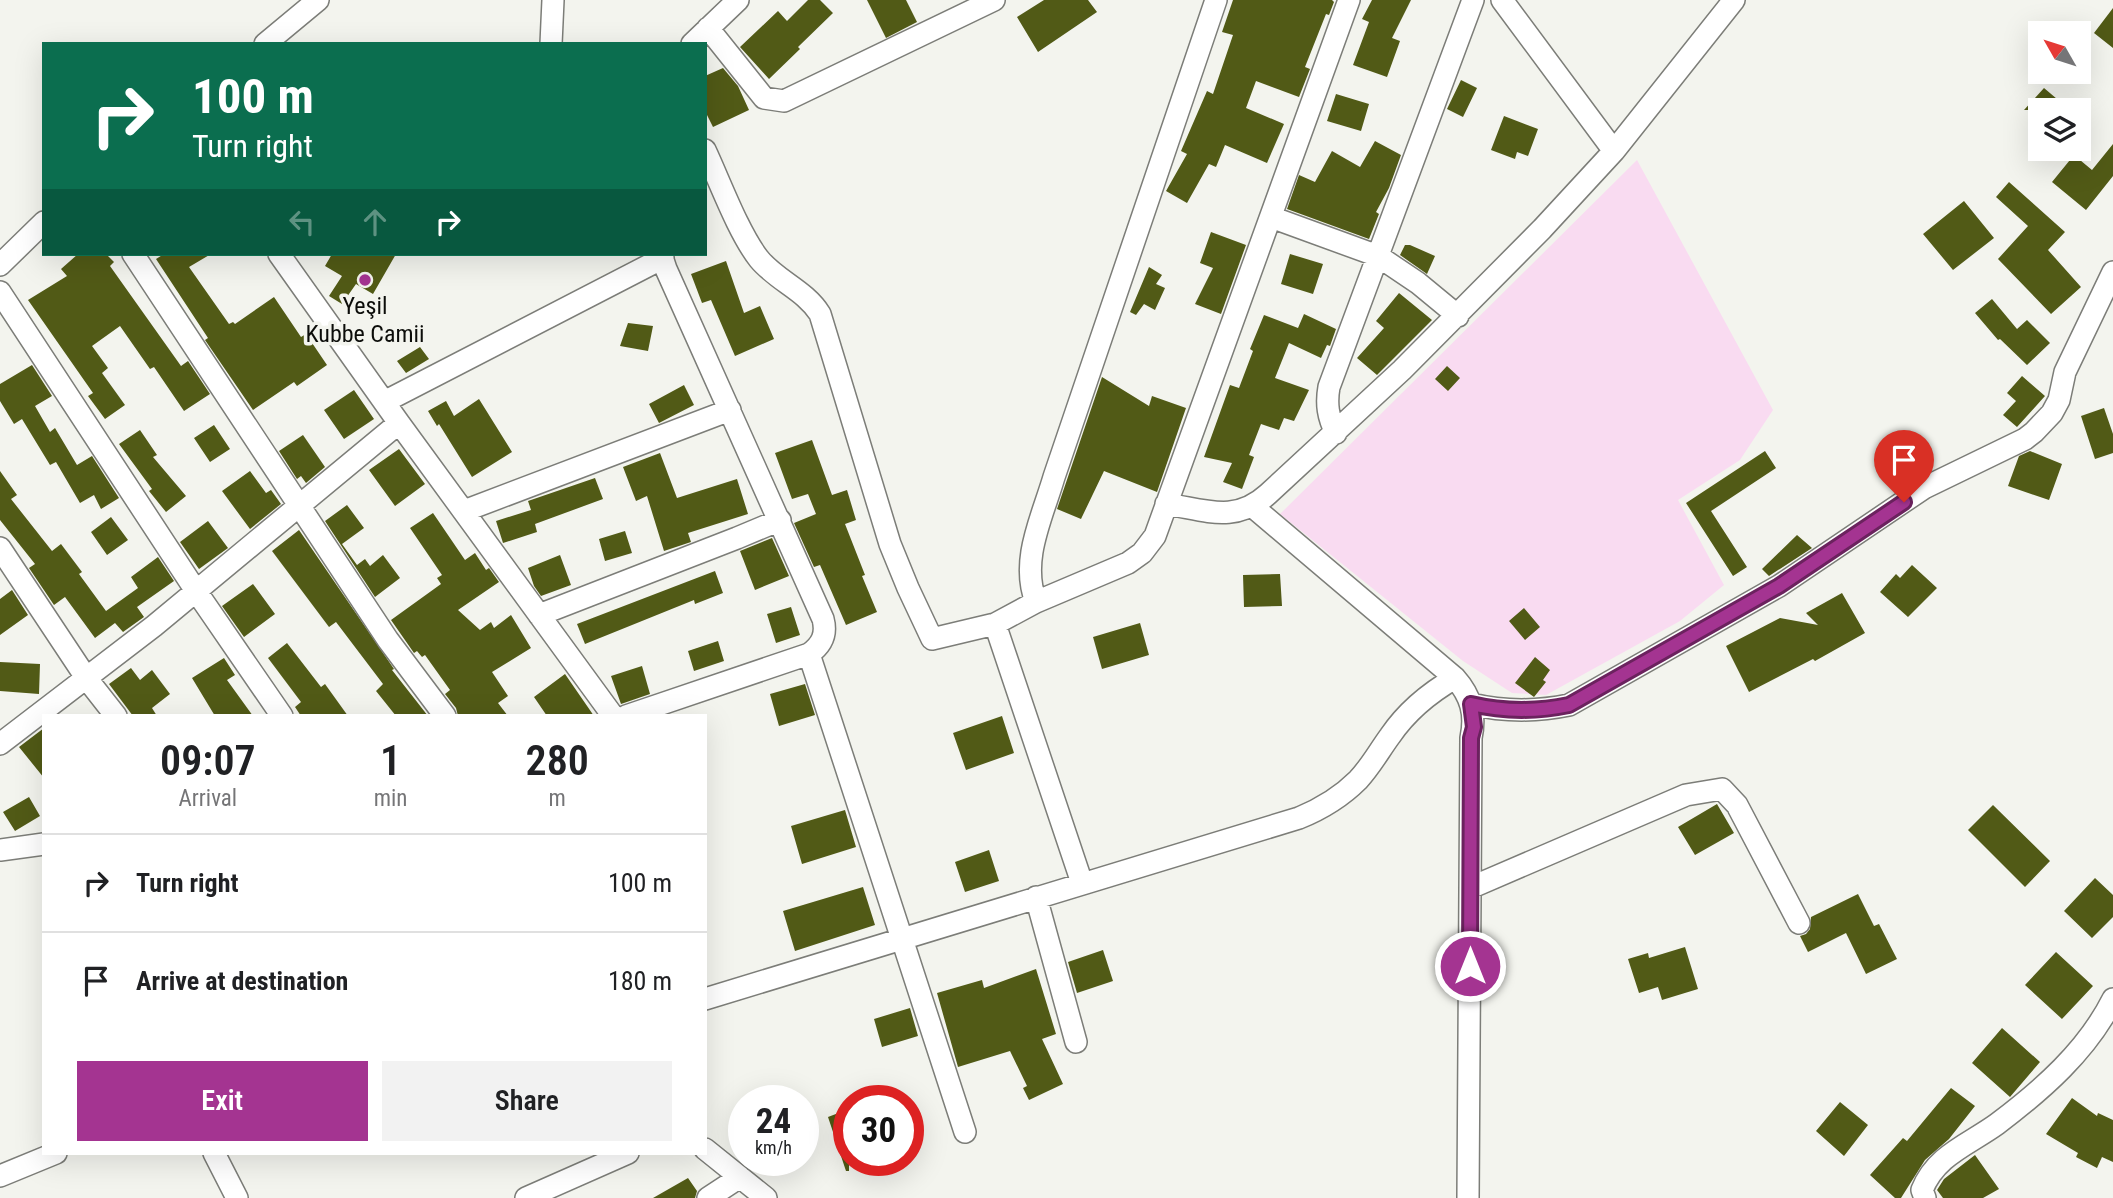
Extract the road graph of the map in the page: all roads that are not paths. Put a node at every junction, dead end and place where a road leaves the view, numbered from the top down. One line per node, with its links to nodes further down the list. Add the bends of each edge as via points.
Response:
1 (318, 0): 11 (street)
2 (553, 0): 12 (street)
3 (738, 0): 10 (street)
4 (1216, 0): 37 (street, via 1034,544 1029,570)
5 (1349, 0): 16 (street)
6 (1473, 0): 21 (street)
7 (1502, 0): 14 (street)
8 (1734, 0): 14 (street)
9 (988, 1): 10 (street, via 784,101 764,98)
10 (708, 29): 13 (street)
11 (267, 42)
12 (551, 42)
13 (694, 42)
14 (1614, 150): 25 (street)
15 (707, 154): 39 (street, via 752,249 820,314 890,544 932,639)
16 (1271, 217): 21 (street); 31 (street)
17 (42, 224): 22 (street)
18 (134, 256): 30 (street)
19 (280, 256): 26 (street)
20 (662, 256): 26 (street); 27 (street)
21 (1378, 256): 25 (street); 29 (street, via 1329,387 1328,412)
22 (0, 265)
23 (2113, 272): 43 (street, via 2065,372 2059,400 2043,424 2025,439 1924,488 1779,586 1569,705 1511,711)
24 (0, 292): 36 (street)
25 (1458, 316): 29 (street)
26 (384, 402): 28 (street)
27 (730, 410): 33 (street); 34 (street)
28 (399, 423): 30 (street); 33 (street)
29 (1336, 433): 32 (street)
30 (299, 505): 36 (street); 46 (street, via 388,640)
31 (1166, 505): 32 (street, via 1229,514); 37 (street, via 1149,545 1134,560)
32 (1252, 506): 41 (street)
33 (464, 511): 38 (street)
34 (780, 520): 38 (street); 40 (street, via 825,626 820,645)
35 (0, 548): 42 (street)
36 (196, 591): 42 (street); 45 (street)
37 (1036, 602): 39 (street)
38 (539, 615): 47 (street)
39 (995, 624): 52 (street)
40 (809, 654): 48 (street); 56 (street)
41 (1455, 678): 43 (street); 52 (street, via 1412,709 1358,780 1317,811)
42 (87, 679): 44 (street); 49 (street)
43 (1471, 704): 53 (street)
44 (114, 714)
45 (281, 714)
46 (444, 714)
47 (612, 714)
48 (632, 714)
49 (0, 744)
50 (42, 844): 51 (street)
51 (0, 850)
52 (1082, 883): 54 (street)
53 (1471, 888): 55 (street, via 1686,795 1722,789 1737,805); 71 (street)
54 (1036, 897): 56 (street); 59 (street)
55 (1799, 923)
56 (901, 939): 57 (street); 60 (street)
57 (707, 998)
58 (2113, 999): 72 (street, via 2082,1046 2048,1082 1996,1125 1942,1160 1927,1178 1922,1190)
59 (1076, 1042)
60 (965, 1132)
61 (707, 1151): 66 (street)
62 (51, 1155): 65 (street)
63 (215, 1155): 67 (street)
64 (623, 1155): 68 (street)
65 (0, 1176)
66 (740, 1177): 69 (street); 70 (street)
67 (237, 1198)
68 (526, 1198)
69 (708, 1198)
70 (766, 1198)
71 (1468, 1198)
72 (1925, 1198)

